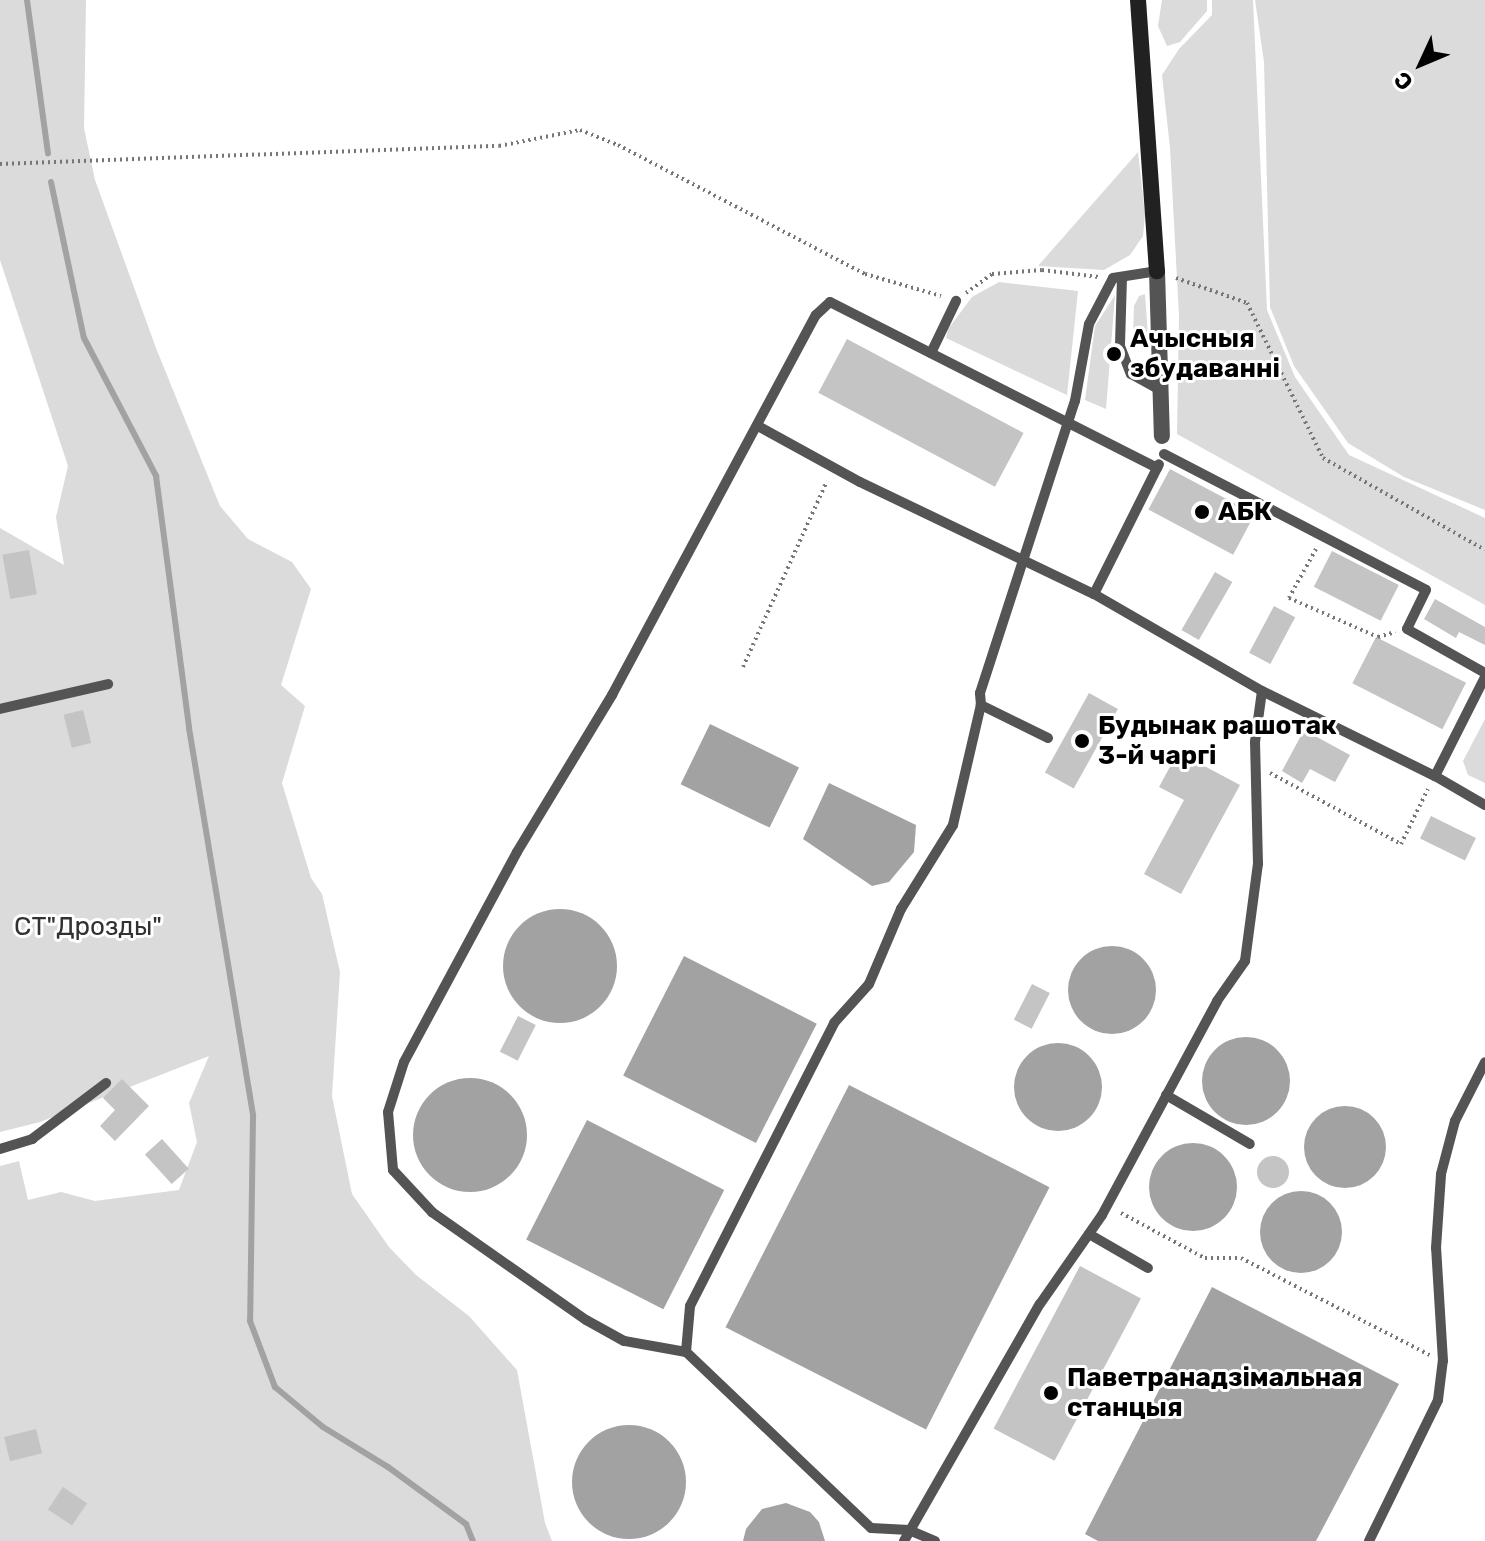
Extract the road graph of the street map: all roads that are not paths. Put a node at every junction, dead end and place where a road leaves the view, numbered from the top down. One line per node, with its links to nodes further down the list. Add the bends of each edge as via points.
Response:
1 (1138, 0): 2 (street)
2 (1157, 271): 3 (lane); 6 (street)
3 (1118, 278): 6 (lane, via 1120,346 1131,374); 7 (lane, via 1089,324 1075,401)
4 (956, 301): 5 (lane)
5 (931, 353): 7 (lane); 8 (lane, via 830,302 816,315)
6 (1160, 390): 9 (street)
7 (1065, 424): 11 (lane); 12 (lane)
8 (758, 426): 12 (lane); 29 (lane, via 612,695 509,866 404,1062 388,1112 393,1170 432,1212 624,1341)
9 (1162, 436): 10 (lane)
10 (1164, 454): 11 (lane); 14 (lane, via 1426,590 1407,629)
11 (1157, 468): 13 (lane)
12 (1021, 561): 13 (lane); 17 (lane, via 980,693)
13 (1094, 594): 16 (lane)
14 (1485, 675): 20 (lane)
15 (108, 684): 18 (lane)
16 (1262, 691): 20 (lane); 24 (lane, via 1256,766 1258,864 1245,961)
17 (981, 705): 19 (lane); 29 (lane, via 953,825 901,909 869,984 834,1023 690,1306)
18 (0, 709)
19 (1048, 738)
20 (1435, 776): 21 (lane)
21 (1485, 805)
22 (1485, 1062): 32 (lane, via 1455,1121 1441,1174 1436,1248 1443,1361 1438,1400)
23 (106, 1083): 26 (lane, via 32,1139)
24 (1166, 1095): 25 (lane); 27 (lane)
25 (1250, 1144)
26 (0, 1149)
27 (1089, 1234): 28 (lane); 30 (lane, via 1040,1304)
28 (1148, 1268)
29 (686, 1352): 30 (lane, via 871,1528)
30 (906, 1536): 31 (lane)
31 (935, 1541)
32 (1369, 1541)

